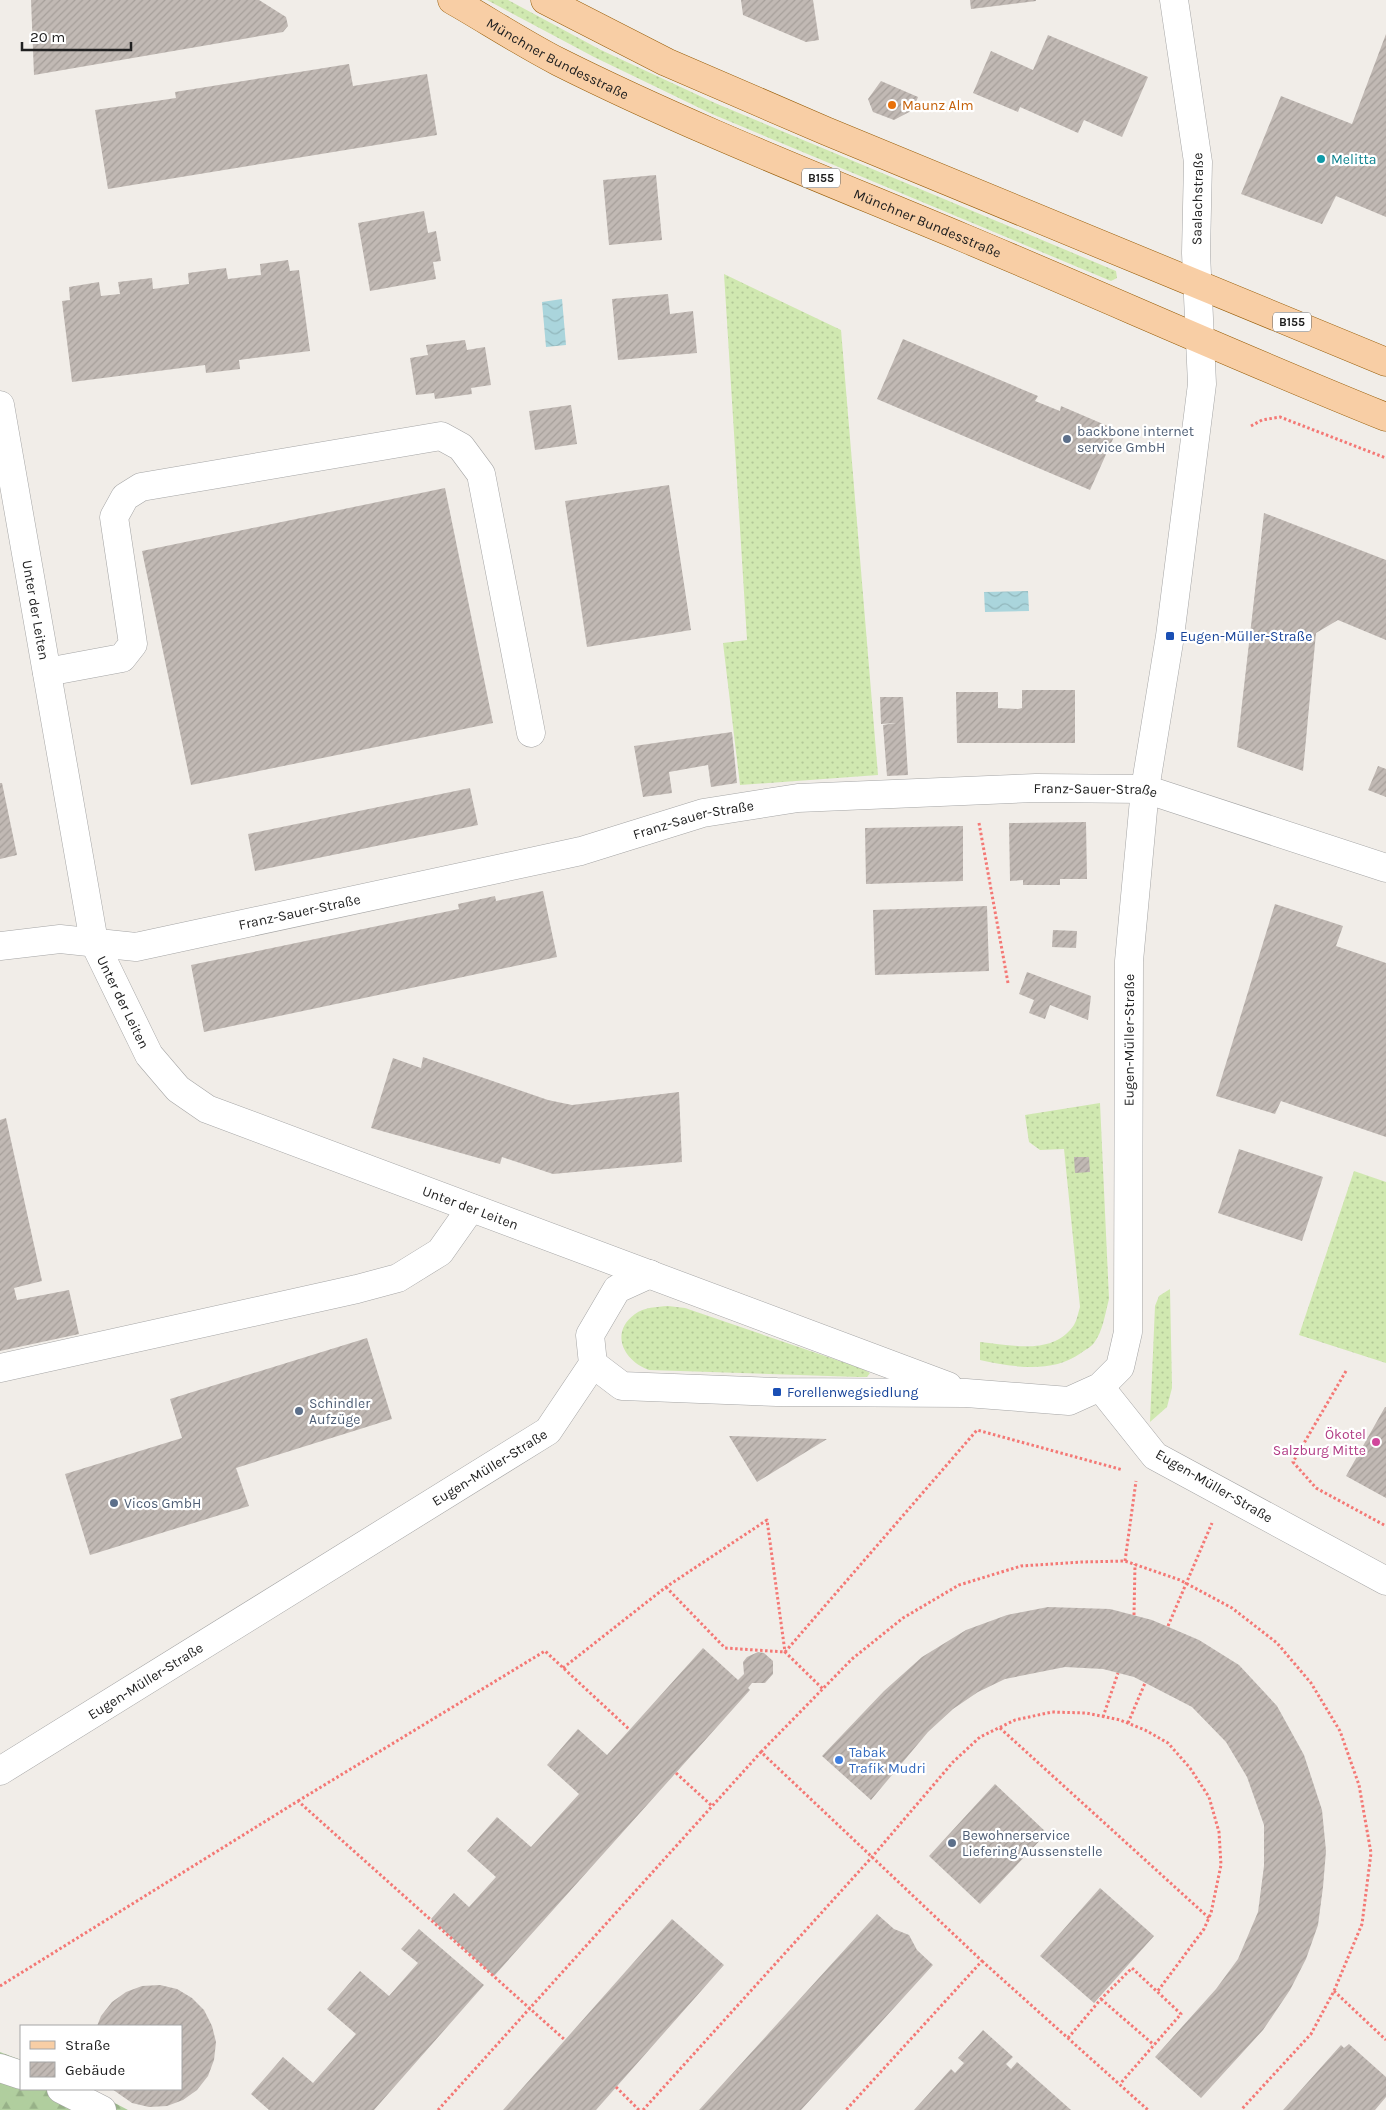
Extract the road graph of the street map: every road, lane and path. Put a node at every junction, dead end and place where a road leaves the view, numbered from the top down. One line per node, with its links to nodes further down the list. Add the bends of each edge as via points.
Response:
1 (452, 0): 5 (main road, Münchner Bundesstraße / B155, via 557,61 708,132)
2 (545, 0): 4 (main road, B155, via 675,66 916,169)
3 (1174, 0): 4 (street, Saalachstraße, via 1198,162)
4 (1197, 283): 5 (street, Saalachstraße); 6 (main road, B155)
5 (1200, 339): 8 (main road, Münchner Bundesstraße / B155); 13 (street, Eugen-Müller-Straße, via 1202,384 1170,636)
6 (1386, 362)
7 (0, 405): 11 (street, Unter der Leiten)
8 (1386, 417)
9 (1251, 426): 10 (path, via 1280,417)
10 (1386, 458)
11 (47, 672): 12 (street, via 122,658 133,644 114,517 125,497 141,487 441,436 461,447 482,474); 16 (street, Unter der Leiten)
12 (531, 732)
13 (1145, 789): 14 (street, Franz-Sauer-Straße); 15 (street, Franz-Sauer-Straße); 24 (street, Eugen-Müller-Straße, via 1128,961 1128,1332 1120,1367)
14 (973, 791): 16 (street, Franz-Sauer-Straße, via 798,798 703,813 581,851 146,945 136,947); 18 (path)
15 (1386, 868)
16 (94, 942): 17 (street, Franz-Sauer-Straße, via 60,939); 19 (street, Unter der Leiten, via 149,1055 185,1094 207,1109)
17 (0, 946)
18 (1008, 983)
19 (471, 1208): 20 (street, Unter der Leiten); 22 (street, via 440,1252 398,1278)
20 (650, 1274): 21 (street, via 617,1289 590,1335); 25 (street)
21 (593, 1364): 25 (street, via 622,1386 777,1392); 46 (street, Eugen-Müller-Straße, via 548,1431)
22 (0, 1368)
23 (1346, 1371): 28 (path, via 1293,1462 1316,1488)
24 (1100, 1388): 25 (street, via 1069,1401); 26 (street, Eugen-Müller-Straße)
25 (966, 1393)
26 (1146, 1465): 27 (street, Eugen-Müller-Straße); 29 (path); 36 (path, via 978,1430)
27 (1224, 1494): 31 (street, Eugen-Müller-Straße); 32 (path)
28 (1386, 1526)
29 (1126, 1561): 30 (path); 40 (path, via 1021,1566 960,1585 903,1618 852,1659)
30 (1136, 1564): 32 (path); 34 (path)
31 (1386, 1581)
32 (1186, 1583): 35 (path); 54 (path, via 1232,1608 1277,1643 1310,1683 1340,1731 1359,1785 1371,1853 1362,1924)
33 (666, 1587): 36 (path, via 724,1648); 36 (path, via 767,1520); 37 (path)
34 (1134, 1615)
35 (1168, 1626)
36 (786, 1652): 40 (path)
37 (564, 1668): 44 (path); 48 (path, via 545,1651)
38 (1118, 1673): 41 (path)
39 (1145, 1683): 42 (path)
40 (823, 1689): 45 (path)
41 (1103, 1717): 42 (path); 43 (path, via 1052,1712 1016,1720)
42 (1128, 1723): 51 (path, via 1168,1743 1209,1797 1219,1832 1221,1865)
43 (1000, 1728): 50 (path, via 980,1737 953,1762); 51 (path)
44 (630, 1730)
45 (761, 1752): 49 (path); 50 (path)
46 (0, 1771)
47 (676, 1773): 49 (path)
48 (298, 1801): 53 (path); 57 (path)
49 (712, 1806): 57 (path)
50 (872, 1856): 52 (path); 69 (path)
51 (1209, 1918): 55 (path)
52 (982, 1961): 58 (path); 70 (path)
53 (0, 1986)
54 (1334, 1991): 60 (path); 72 (path, via 1311,2034)
55 (1156, 1992): 56 (path, via 1132,1968); 61 (path, via 1181,2014)
56 (1101, 1999): 58 (path); 61 (path)
57 (529, 2009): 59 (path); 68 (path)
58 (1068, 2038): 64 (path)
59 (565, 2040)
60 (1386, 2040)
61 (1154, 2045): 64 (path)
62 (0, 2068): 63 (street)
63 (20, 2075)
64 (1120, 2084): 71 (path)
65 (616, 2086): 69 (path)
66 (63, 2090): 67 (street)
67 (102, 2110)
68 (438, 2110)
69 (641, 2110)
70 (846, 2110)
71 (1148, 2110)
72 (1241, 2110)

